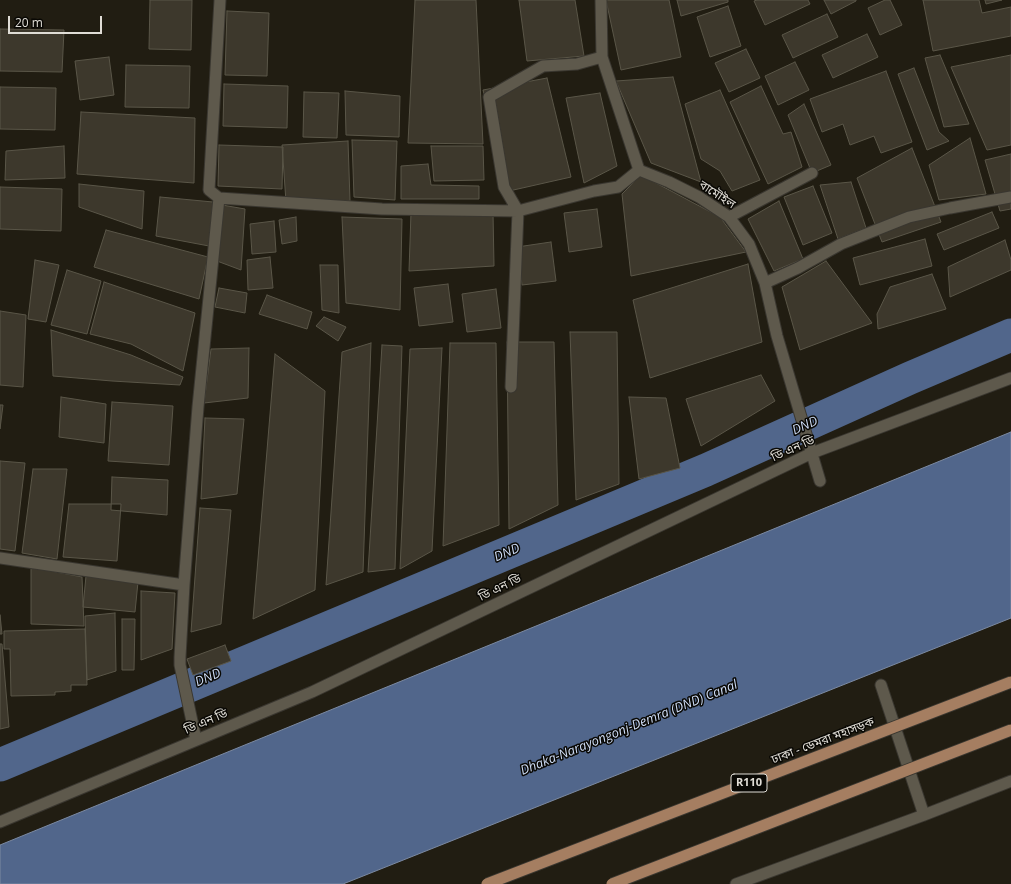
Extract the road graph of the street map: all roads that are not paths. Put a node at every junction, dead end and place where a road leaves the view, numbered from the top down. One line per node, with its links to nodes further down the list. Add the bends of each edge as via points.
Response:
1 (220, 0): 7 (street, via 209,190)
2 (601, 0): 3 (street)
3 (602, 57): 4 (street); 8 (street, via 577,64 543,66 489,97 504,187)
4 (639, 170): 8 (street, via 618,187); 9 (street, বামৌইল, via 687,191)
5 (812, 173): 9 (street)
6 (1011, 197): 10 (street, via 909,216 841,244)
7 (219, 198): 8 (street, via 382,209); 16 (street, via 198,407)
8 (518, 210): 12 (street)
9 (729, 217): 10 (street, বামৌইল, via 749,244)
10 (765, 283): 13 (street, বামৌইল, via 777,336)
11 (1011, 378): 13 (street, ডি এন ডি)
12 (510, 387)
13 (812, 453): 14 (street, বামৌইল); 20 (street, ডি এন ডি, via 312,692)
14 (820, 481)
15 (0, 558): 16 (street)
16 (184, 585): 20 (street, via 180,666)
17 (1011, 682): 24 (main road, ঢাকা - ডেমরা মহাসড়ক / R110, bridge)
18 (881, 685): 22 (street)
19 (1011, 730): 25 (main road, bridge)
20 (196, 740): 23 (street, ডি এন ডি)
21 (1011, 781): 22 (street)
22 (924, 815): 26 (street)
23 (0, 822)
24 (487, 884)
25 (612, 884)
26 (736, 884)

